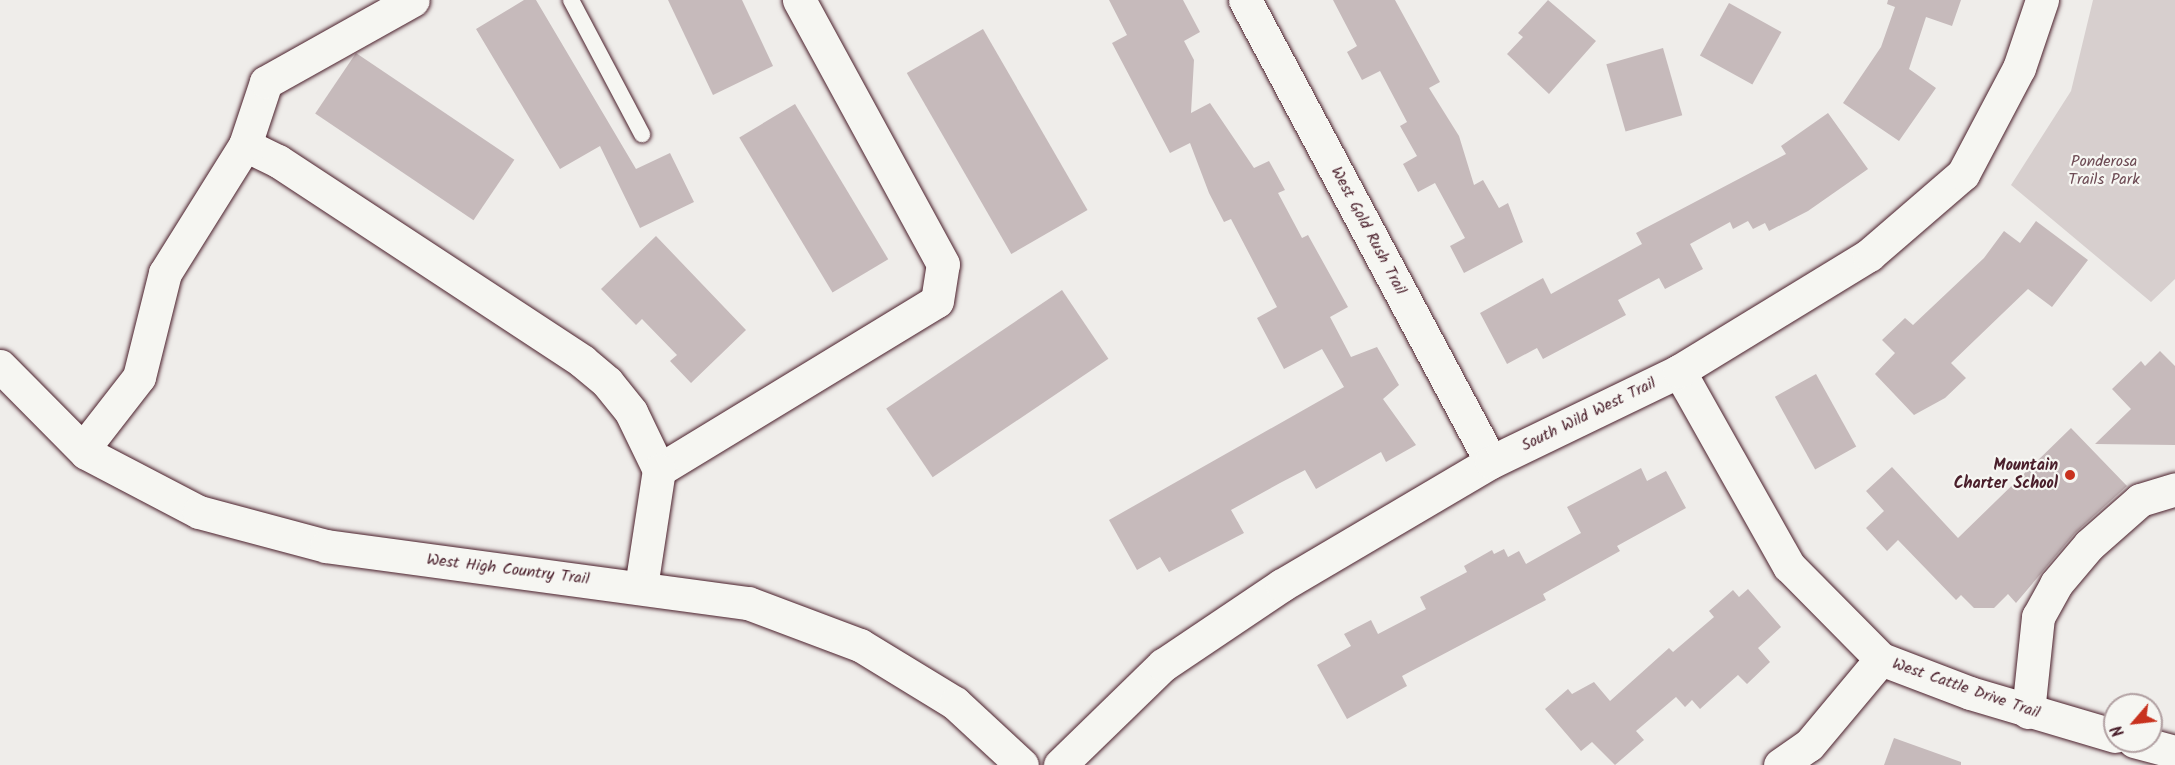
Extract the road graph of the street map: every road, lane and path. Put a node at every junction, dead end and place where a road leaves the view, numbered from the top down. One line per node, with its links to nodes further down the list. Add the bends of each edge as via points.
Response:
1 (413, 0): 7 (street, via 266,82)
2 (571, 0): 6 (lane)
3 (799, 0): 12 (street, via 943,264 937,301)
4 (1245, 0): 11 (street, West Gold Rush Trail)
5 (2043, 0): 9 (street, South Wild West Trail, via 2019,68 1963,174 1869,255)
6 (642, 134)
7 (245, 145): 10 (street, via 165,273 139,377); 12 (street, via 278,160 582,361 607,382 631,412)
8 (0, 366): 10 (street, West High Country Trail)
9 (1679, 371): 11 (street, South Wild West Trail); 15 (street, West Cattle Drive Trail, via 1789,566)
10 (83, 449): 14 (street, West High Country Trail, via 200,512 326,546)
11 (1491, 462): 19 (street, South Wild West Trail, via 1282,585 1163,665)
12 (658, 470): 14 (street)
13 (2175, 489): 16 (street, via 2140,500 2089,546 2056,584 2038,617)
14 (641, 587): 18 (street, West High Country Trail, via 748,603 860,645 955,703)
15 (1881, 659): 16 (street, West Cattle Drive Trail); 20 (street, via 1809,745)
16 (2028, 712): 17 (street, West Cattle Drive Trail)
17 (2103, 733)
18 (1022, 765)
19 (1060, 765)
20 (1780, 765)

